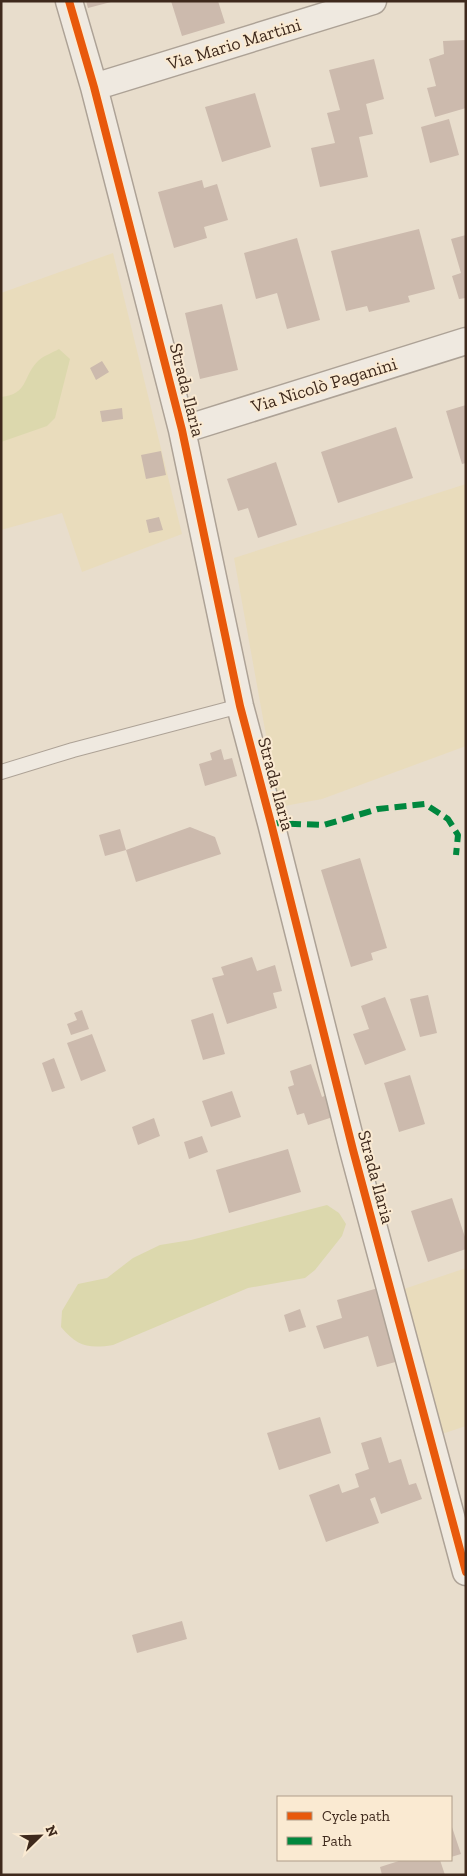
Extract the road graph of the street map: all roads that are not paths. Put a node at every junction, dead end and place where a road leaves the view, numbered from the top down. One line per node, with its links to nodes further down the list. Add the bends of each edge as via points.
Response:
1 (69, 1): 3 (street, Strada Ilaria)
2 (373, 1): 3 (street, Via Mario Martini)
3 (94, 86): 5 (street, Strada Ilaria)
4 (466, 341): 5 (street, Via Nicolò Paganini)
5 (182, 430): 6 (street, Strada Ilaria)
6 (240, 706): 7 (lane); 8 (street, Strada Ilaria, via 353,1150)
7 (1, 772)
8 (466, 1572)

